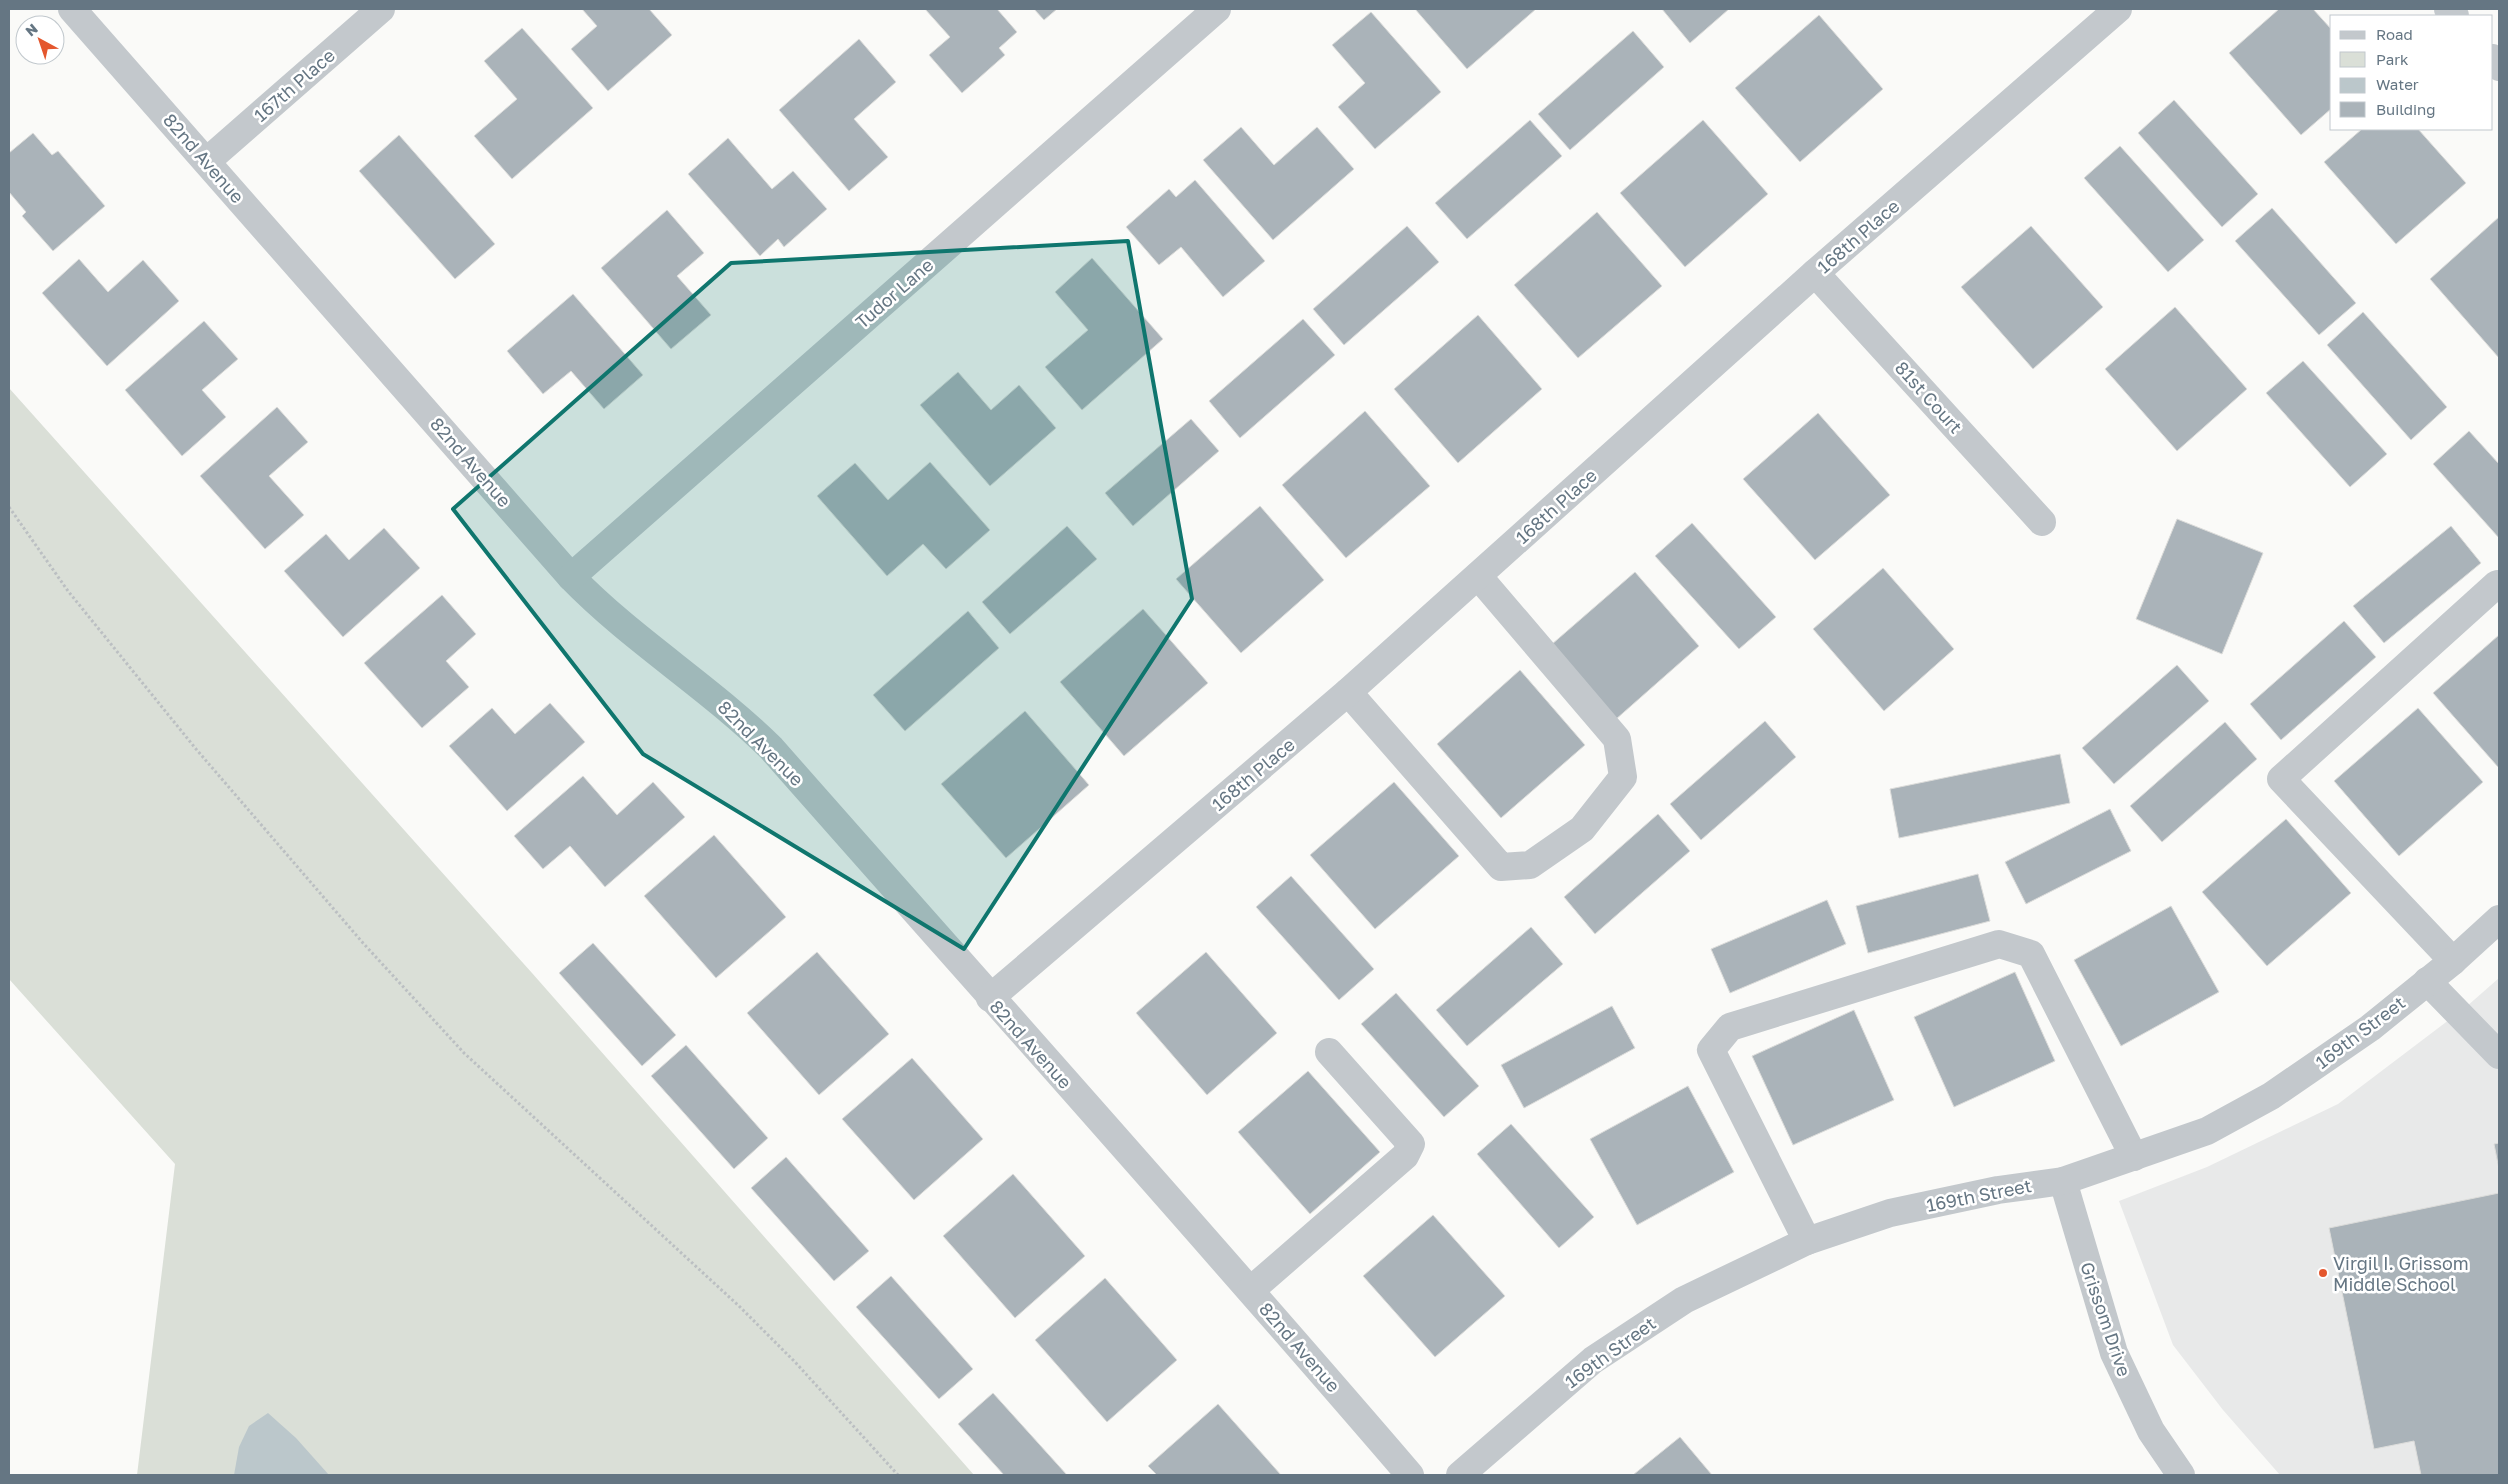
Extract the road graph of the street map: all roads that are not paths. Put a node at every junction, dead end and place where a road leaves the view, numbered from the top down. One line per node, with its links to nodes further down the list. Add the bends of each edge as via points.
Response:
1 (72, 9): 5 (street, 82nd Avenue)
2 (381, 9): 5 (street, 167th Place)
3 (1217, 9): 9 (street, Tudor Lane)
4 (2118, 9): 6 (street, 168th Place)
5 (207, 161): 9 (street, 82nd Avenue)
6 (1815, 272): 7 (street, 81st Court); 8 (street, 168th Place)
7 (2042, 522)
8 (1478, 576): 11 (street, 168th Place); 11 (street, via 1616,739 1624,776 1582,829 1530,866 1501,867)
9 (571, 577): 15 (street, 82nd Avenue, via 620,624 740,718 771,748)
10 (2499, 586): 13 (street, via 2497,584 2281,779)
11 (1348, 692): 15 (street, 168th Place)
12 (2499, 919): 13 (street, 169th Street)
13 (2453, 961): 14 (street, 169th Street)
14 (2427, 981): 17 (street); 18 (street, 169th Street, via 2370,1028 2271,1096 2207,1131)
15 (990, 998): 21 (street, 82nd Avenue)
16 (1329, 1052): 21 (street, via 1411,1144 1405,1156)
17 (2499, 1055)
18 (2134, 1158): 19 (street, 169th Street); 20 (street, via 2031,954 1999,944 1730,1027 1711,1050)
19 (2063, 1181): 20 (street, 169th Street, via 1998,1190 1890,1213); 24 (street, Grissom Drive, via 2114,1353 2151,1431)
20 (1807, 1241): 23 (street, 169th Street, via 1684,1300 1593,1360)
21 (1251, 1290): 22 (street, 82nd Avenue)
22 (1410, 1475)
23 (1460, 1475)
24 (2181, 1475)

